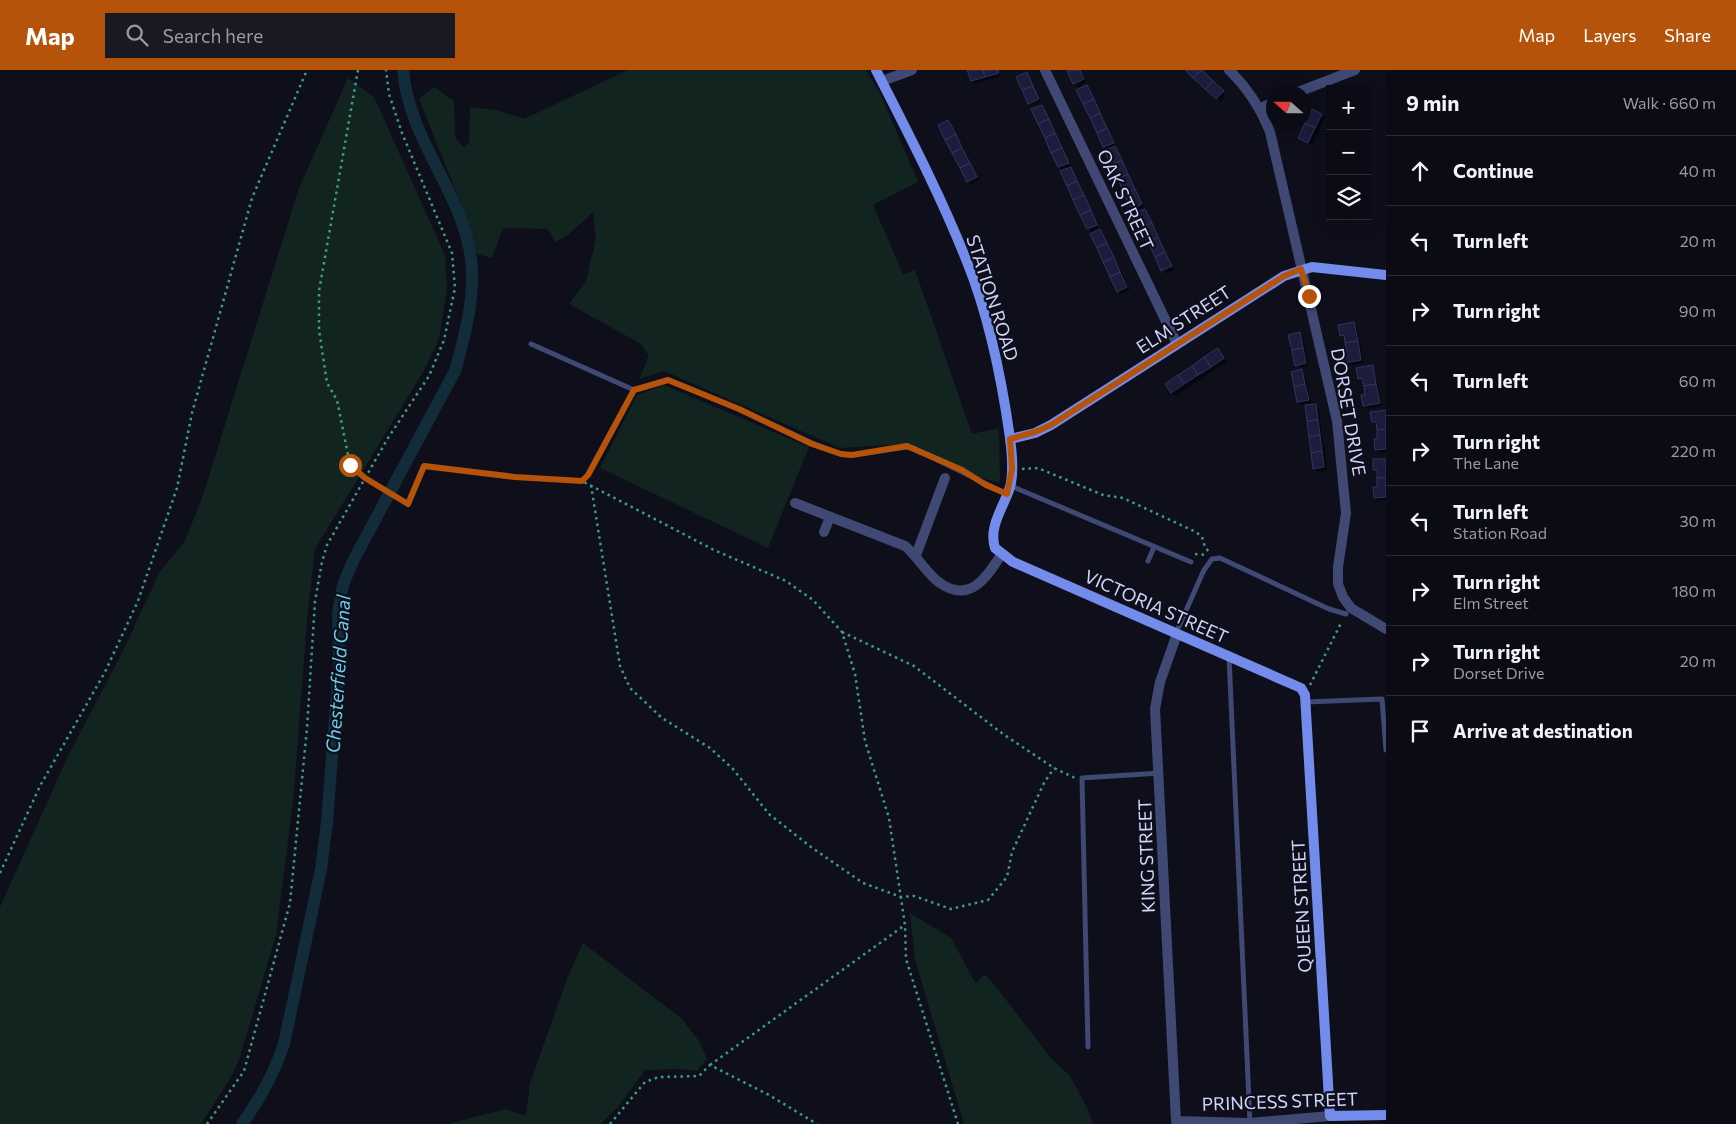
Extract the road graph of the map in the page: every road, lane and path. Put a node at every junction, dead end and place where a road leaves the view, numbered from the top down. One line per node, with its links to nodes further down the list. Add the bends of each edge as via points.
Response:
1 (307, 70): 45 (path, via 252,198 192,413 177,488 138,601 105,672 40,786)
2 (358, 70): 20 (path, via 319,291 319,330 327,383 337,400 350,465)
3 (386, 70): 20 (path, via 402,133 452,252 455,288 444,340 429,376)
4 (876, 70): 9 (street, STATION ROAD)
5 (912, 70): 9 (street)
6 (1045, 70): 16 (street, OAK STREET)
7 (1229, 70): 12 (street, DORSET DRIVE)
8 (1355, 70): 10 (street)
9 (882, 81): 18 (street, STATION ROAD, via 968,263 996,358)
10 (1311, 87)
11 (1266, 105): 12 (street)
12 (1260, 108): 13 (street, DORSET DRIVE, via 1270,132)
13 (1301, 269): 14 (street, ELM STREET, via 1327,267); 16 (street, ELM STREET, via 1284,276); 36 (street, DORSET DRIVE, via 1337,422 1344,477 1346,512 1338,584 1351,608)
14 (1386, 275)
15 (532, 344): 17 (lane)
16 (1177, 344): 18 (street, ELM STREET, via 1051,425)
17 (634, 390): 22 (path); 24 (lane, via 668,380 841,454 907,446 962,470 986,485)
18 (1010, 439): 19 (street, STATION ROAD)
19 (1012, 469): 24 (street, STATION ROAD); 31 (path, via 1038,468 1103,495 1146,507 1196,532)
20 (365, 478): 22 (path, via 408,504 424,466); 54 (path, via 327,545 315,601 307,728 290,903 244,1071)
21 (945, 478): 30 (street)
22 (582, 481): 23 (path)
23 (591, 485): 37 (path, via 714,550 786,580 813,600); 46 (path, via 618,656 630,688 662,718 710,748 733,769 769,814 811,847 863,883)
24 (1009, 490): 28 (lane, via 1022,489); 29 (street, STATION ROAD, via 992,534)
25 (795, 503): 26 (street)
26 (830, 517): 27 (street); 30 (street, via 905,546)
27 (824, 532)
28 (1154, 547): 32 (lane); 33 (lane)
29 (998, 552): 30 (street, via 984,580 974,588 963,590 940,583); 38 (street, VICTORIA STREET)
30 (916, 555)
31 (1215, 558): 32 (path, via 1193,554); 35 (lane); 38 (lane, via 1204,570)
32 (1185, 560): 34 (lane)
33 (1148, 561)
34 (1191, 562)
35 (1346, 614): 40 (path)
36 (1386, 629)
37 (842, 632): 42 (path, via 914,666 1003,734); 46 (path, via 855,674 865,741 889,818)
38 (1177, 634): 39 (street, VICTORIA STREET); 43 (street, KING STREET, via 1160,682 1155,709)
39 (1229, 657): 40 (street, VICTORIA STREET, via 1301,688); 53 (lane)
40 (1305, 699): 41 (lane, via 1382,699); 51 (street, QUEEN STREET)
41 (1386, 750)
42 (1054, 768): 44 (path, via 1071,778); 46 (path, via 1012,852 1007,877 988,900 951,909 914,896)
43 (1160, 773): 44 (lane); 52 (street, KING STREET)
44 (1082, 778): 48 (lane)
45 (0, 873)
46 (901, 897): 47 (path)
47 (905, 925): 49 (path); 57 (path, via 906,959)
48 (1088, 1047)
49 (710, 1065): 55 (path, via 700,1076 659,1077 645,1082); 56 (path)
50 (1386, 1115): 51 (street, PRINCESS STREET)
51 (1330, 1116): 53 (street, PRINCESS STREET)
52 (1175, 1122): 53 (street, PRINCESS STREET)
53 (1250, 1123)
54 (207, 1124)
55 (610, 1124)
56 (817, 1124)
57 (958, 1124)

